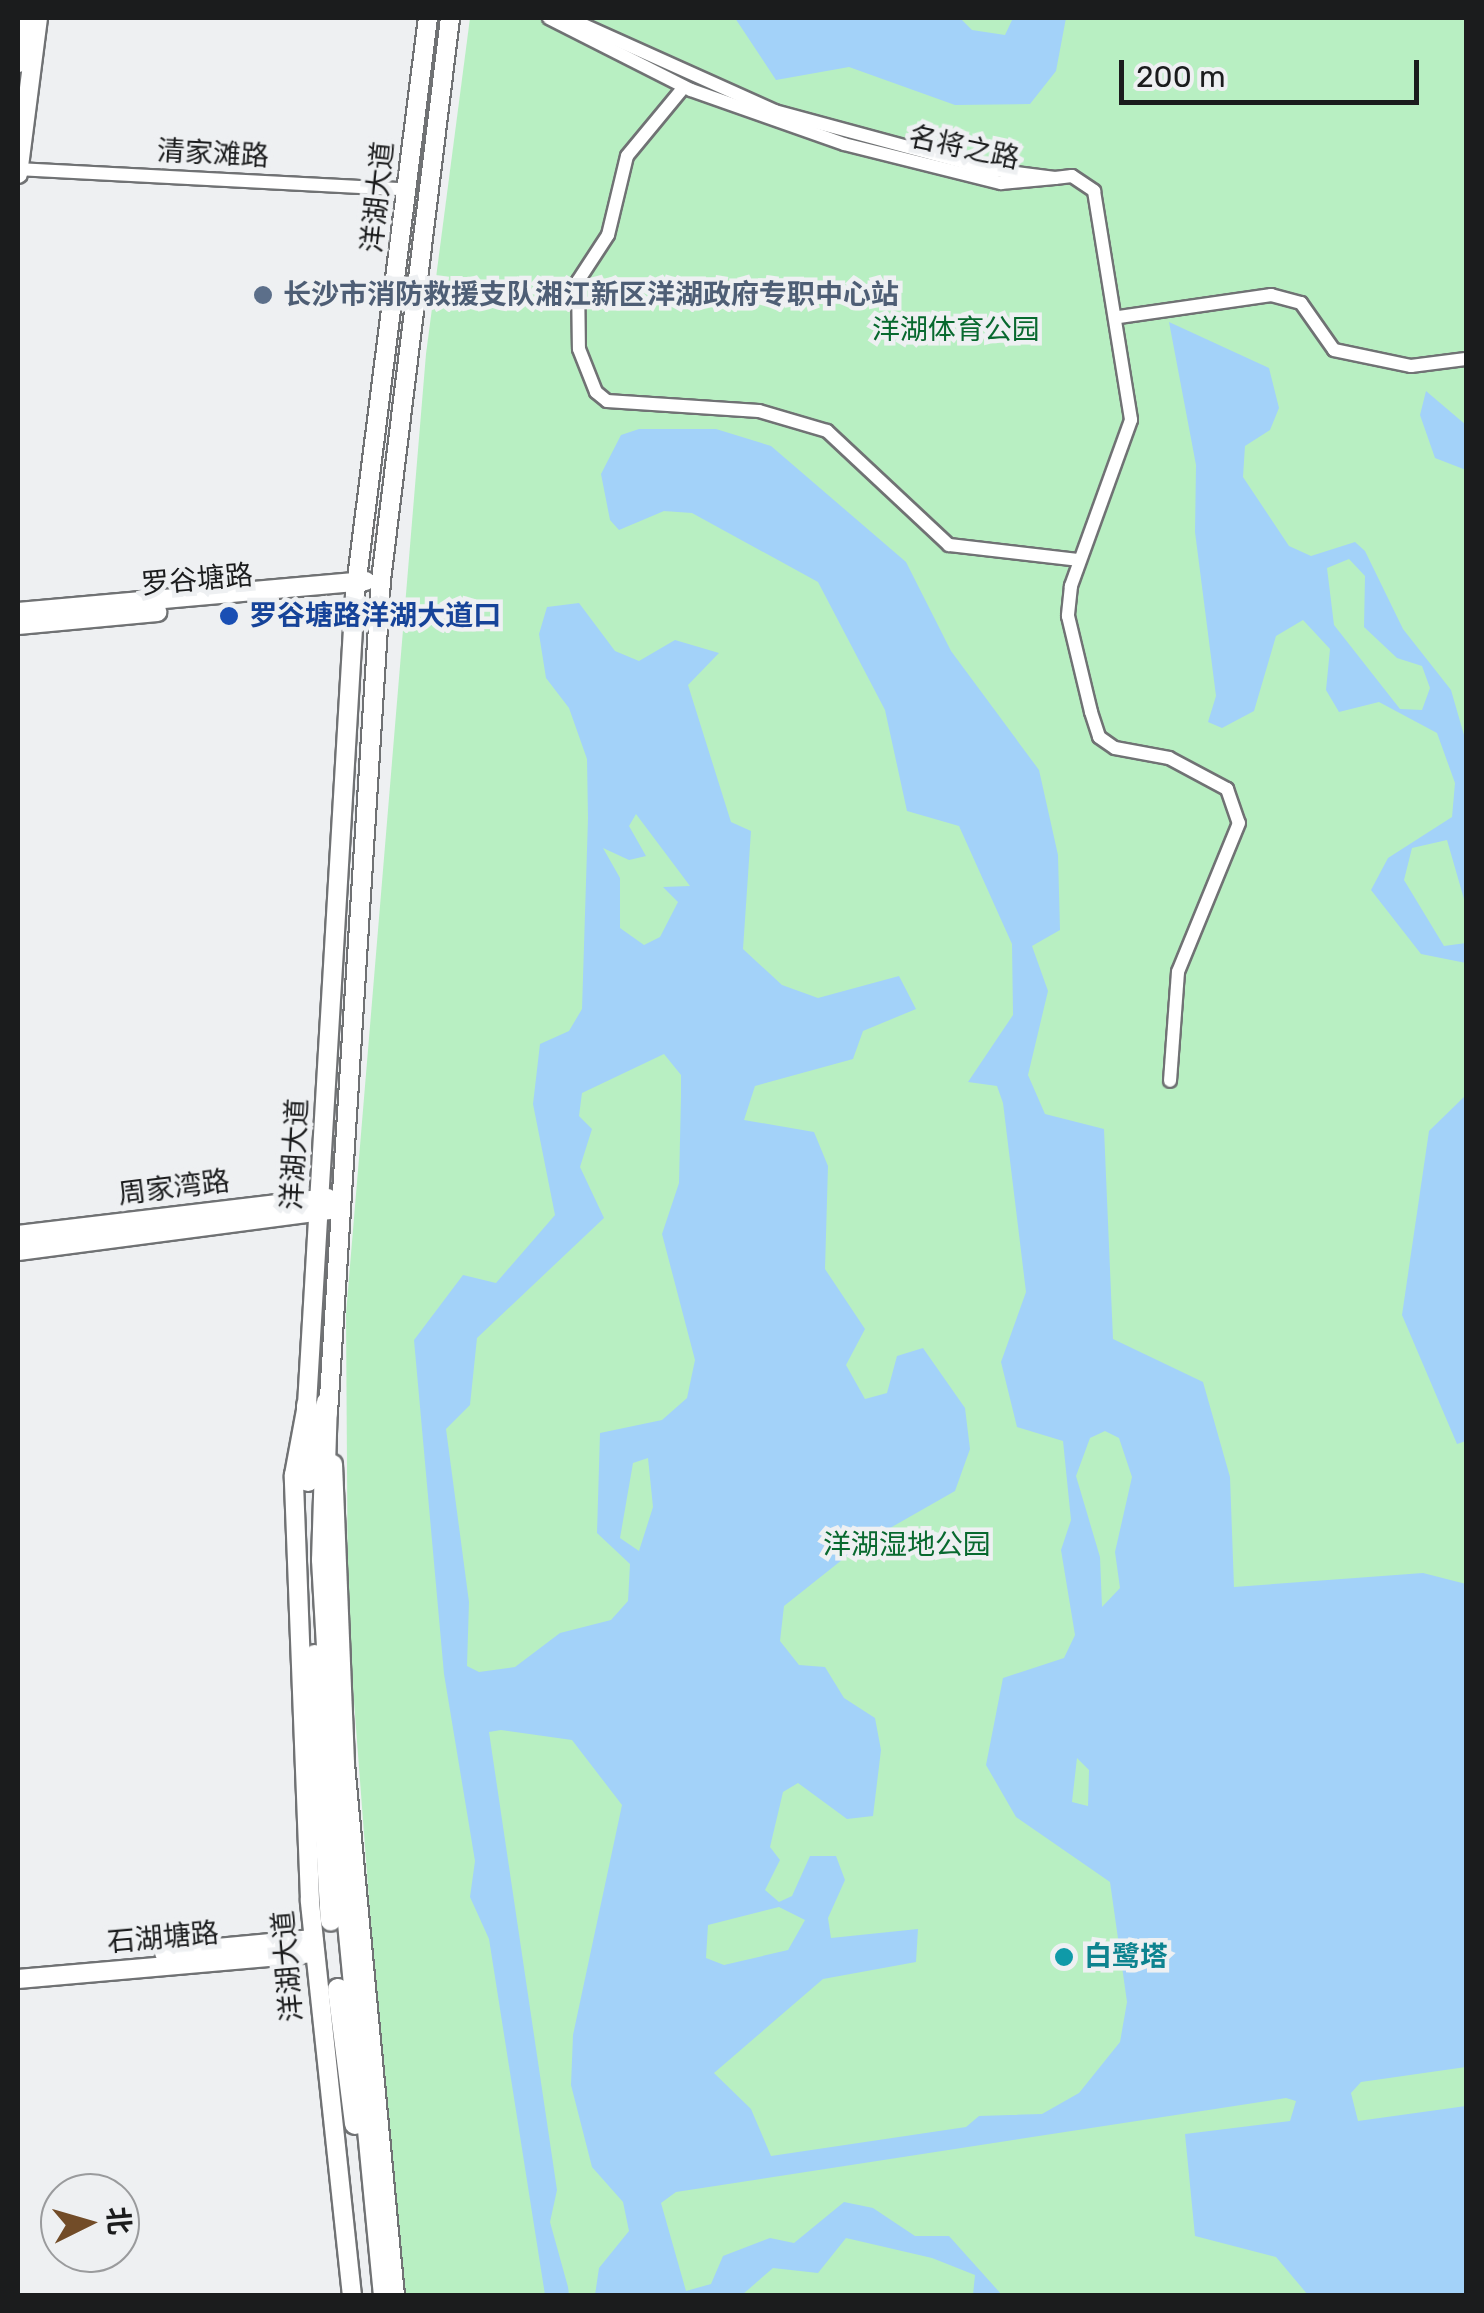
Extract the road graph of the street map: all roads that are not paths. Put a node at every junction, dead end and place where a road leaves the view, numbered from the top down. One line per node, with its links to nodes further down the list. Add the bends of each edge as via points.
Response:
1 (24, 18): 7 (main road)
2 (38, 18): 9 (main road)
3 (428, 18): 11 (main road, 洋湖大道)
4 (450, 18): 15 (main road, 洋湖大道)
5 (549, 18): 8 (street, 名将之路)
6 (568, 18): 10 (street, 名将之路, via 775,111 993,170 1050,170)
7 (18, 63)
8 (684, 88): 10 (street, 名将之路, via 888,157 1028,187); 14 (street, via 626,156 608,235 578,281 579,350 596,392 608,401 759,412 827,431 949,545)
9 (18, 172): 11 (street, 清家滩路)
10 (1055, 178): 12 (street, via 1072,176 1094,191)
11 (405, 193): 16 (main road, 洋湖大道)
12 (1119, 317): 13 (street, via 1271,295 1301,303 1334,350 1411,366); 14 (street, via 1127,451)
13 (1466, 358)
14 (1078, 560): 19 (street, via 1068,616 1099,737 1204,774 1227,789 1237,814 1235,842 1178,972)
15 (381, 586): 16 (main road); 20 (main road, 洋湖大道)
16 (355, 588): 17 (main road, 罗谷塘路); 18 (main road, 罗谷塘路); 20 (main road, 洋湖大道)
17 (18, 612)
18 (18, 625)
19 (1170, 1081)
20 (329, 1204): 21 (main road, 周家湾路); 22 (main road, 周家湾路); 23 (main road, 洋湖大道)
21 (18, 1235)
22 (18, 1251)
23 (317, 1404): 24 (highway); 25 (main road, 洋湖大道, via 294,1475); 31 (main road, 洋湖大道)
24 (316, 1561): 29 (highway, via 320,1796); 30 (highway, via 348,1971)
25 (314, 1946): 26 (main road, 石湖塘路); 27 (main road, 石湖塘路); 28 (main road, 洋湖大道)
26 (18, 1967)
27 (18, 1979)
28 (352, 2296)
29 (370, 2296)
30 (384, 2296)
31 (394, 2296)

